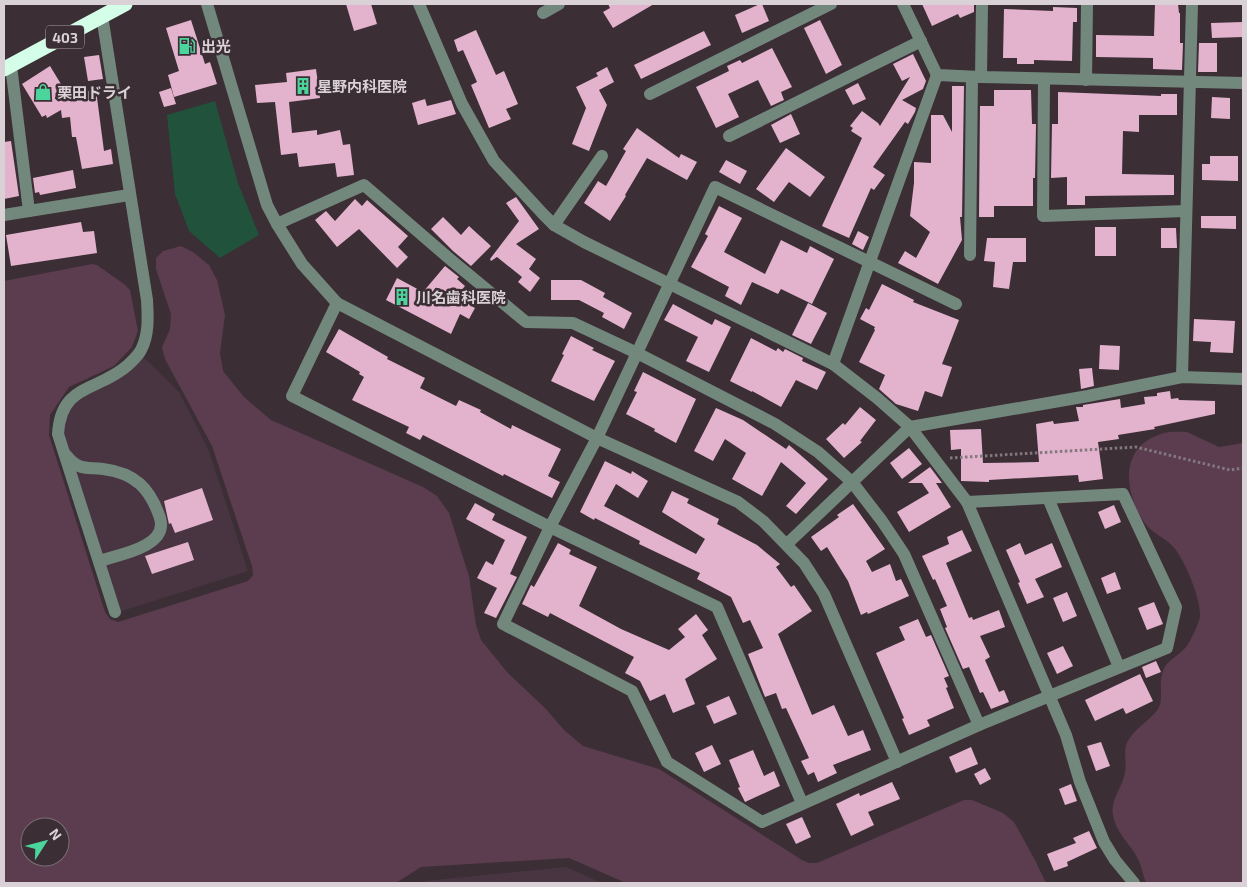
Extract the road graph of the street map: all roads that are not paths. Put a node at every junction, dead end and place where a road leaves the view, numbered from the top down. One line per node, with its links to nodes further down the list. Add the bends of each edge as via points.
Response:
1 (125, 4): 11 (highway, 403)
2 (207, 4): 27 (street, via 268,205)
3 (419, 4): 28 (street, via 462,104 494,161)
4 (559, 4): 10 (street)
5 (831, 4): 20 (street)
6 (903, 4): 12 (street)
7 (982, 4): 15 (street)
8 (1087, 4): 17 (street)
9 (1192, 4): 18 (street)
10 (543, 14)
11 (102, 16): 13 (highway, 403); 23 (street)
12 (921, 41): 14 (street); 21 (street)
13 (7, 68): 24 (street)
14 (938, 75): 15 (street); 30 (street)
15 (976, 77): 16 (street); 29 (street)
16 (1044, 79): 17 (street); 25 (street, via 1043,216)
17 (1086, 80): 18 (street)
18 (1190, 82): 19 (street); 25 (street)
19 (1243, 83)
20 (650, 94)
21 (729, 136)
22 (602, 156): 28 (street)
23 (130, 195): 24 (street); 40 (street, via 147,300 147,333 141,351 117,374 85,388 64,406 58,434)
24 (29, 211): 26 (street)
25 (1186, 211): 36 (street)
26 (4, 215)
27 (277, 224): 32 (street, via 302,264); 34 (street, via 364,185 526,322 573,323)
28 (554, 225): 31 (street)
29 (970, 255)
30 (869, 262): 31 (street, via 715,187); 33 (street); 35 (street)
31 (669, 283): 34 (street); 35 (street)
32 (337, 303): 39 (street); 44 (street, via 292,396)
33 (956, 304)
34 (637, 353): 39 (street); 41 (street, via 774,424 818,452)
35 (833, 364): 38 (street)
36 (1182, 377): 37 (street); 38 (street)
37 (1243, 379)
38 (910, 427): 41 (street); 43 (street)
39 (597, 438): 44 (street); 45 (street, via 738,502)
40 (63, 450): 46 (street); 46 (street, via 78,466 116,471 131,477 144,486 154,500 161,523 160,531 151,543)
41 (852, 482): 45 (street); 50 (street, via 904,554)
42 (1048, 498): 43 (street); 48 (street); 48 (street, via 1123,494 1176,607 1167,648)
43 (966, 502): 49 (street)
44 (550, 527): 52 (street, via 717,607); 52 (street, via 503,624 632,691 668,762 762,822)
45 (787, 544): 51 (street, via 824,594)
46 (98, 562): 47 (street)
47 (115, 612)
48 (1119, 667): 49 (street)
49 (1049, 697): 50 (street); 53 (street, via 1104,842)
50 (979, 726): 51 (street)
51 (897, 762): 52 (street)
52 (802, 803)
53 (1134, 883)

